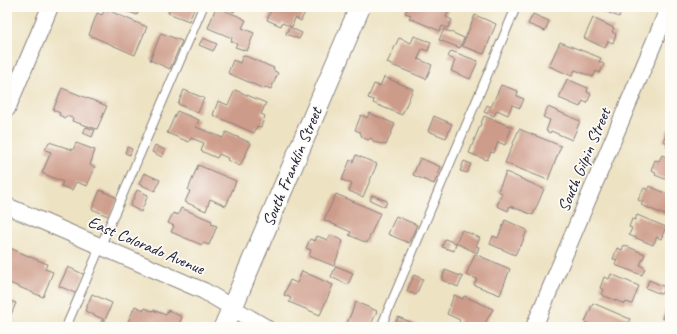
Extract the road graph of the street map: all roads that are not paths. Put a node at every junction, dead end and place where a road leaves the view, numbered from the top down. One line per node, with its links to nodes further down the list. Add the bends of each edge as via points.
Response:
1 (50, 7): 6 (street)
2 (203, 7): 8 (lane)
3 (360, 7): 9 (street, South Franklin Street)
4 (516, 7): 13 (lane)
5 (669, 7): 14 (street, South Gilpin Street)
6 (7, 108)
7 (7, 206): 8 (street, East Colorado Avenue)
8 (100, 246): 9 (street, East Colorado Avenue, via 204,291); 10 (lane)
9 (232, 308): 11 (street, South Franklin Street); 12 (street, East Colorado Avenue)
10 (66, 327)
11 (224, 327)
12 (265, 327)
13 (382, 327)
14 (534, 327)

